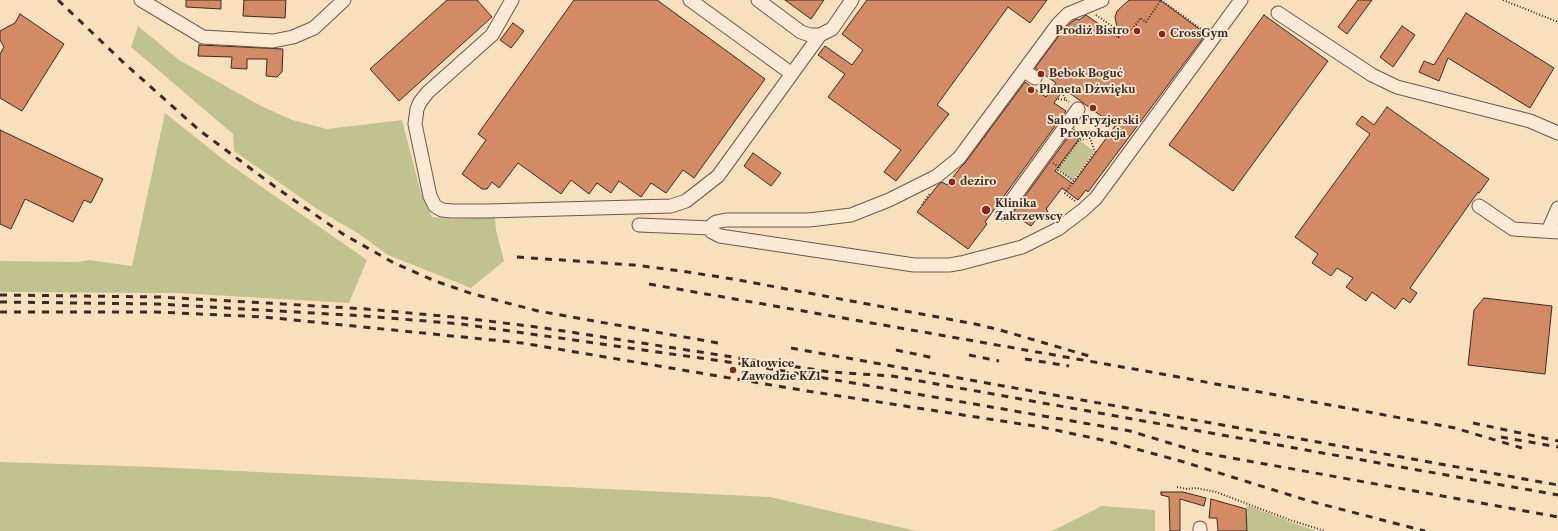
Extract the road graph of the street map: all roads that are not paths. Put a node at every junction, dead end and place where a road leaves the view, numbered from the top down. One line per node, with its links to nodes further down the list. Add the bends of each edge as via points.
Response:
1 (141, 0): 2 (street, via 203,37 273,42 314,28)
2 (344, 0)
3 (512, 0): 11 (street, via 492,35 428,92 417,109 415,124 430,196 442,210 671,206 682,203 718,176)
4 (690, 0): 11 (street)
5 (758, 0): 10 (street, via 801,32)
6 (852, 0): 10 (street, via 832,29)
7 (1102, 0): 18 (street, via 1068,14 1058,24 1029,74 959,158 920,186 851,214 809,220 726,220 716,222)
8 (1241, 0): 18 (street, via 1096,198 1058,229 1022,247 961,263 914,265 720,236 712,232)
9 (1278, 13): 13 (street, via 1372,75 1397,87 1530,121)
10 (820, 35): 11 (street)
11 (792, 74)
12 (1078, 108): 16 (street)
13 (1558, 133)
14 (1479, 206): 19 (street, via 1513,229)
15 (1558, 208): 19 (street)
16 (1002, 214)
17 (639, 225): 18 (street)
18 (711, 228)
19 (1553, 232)

